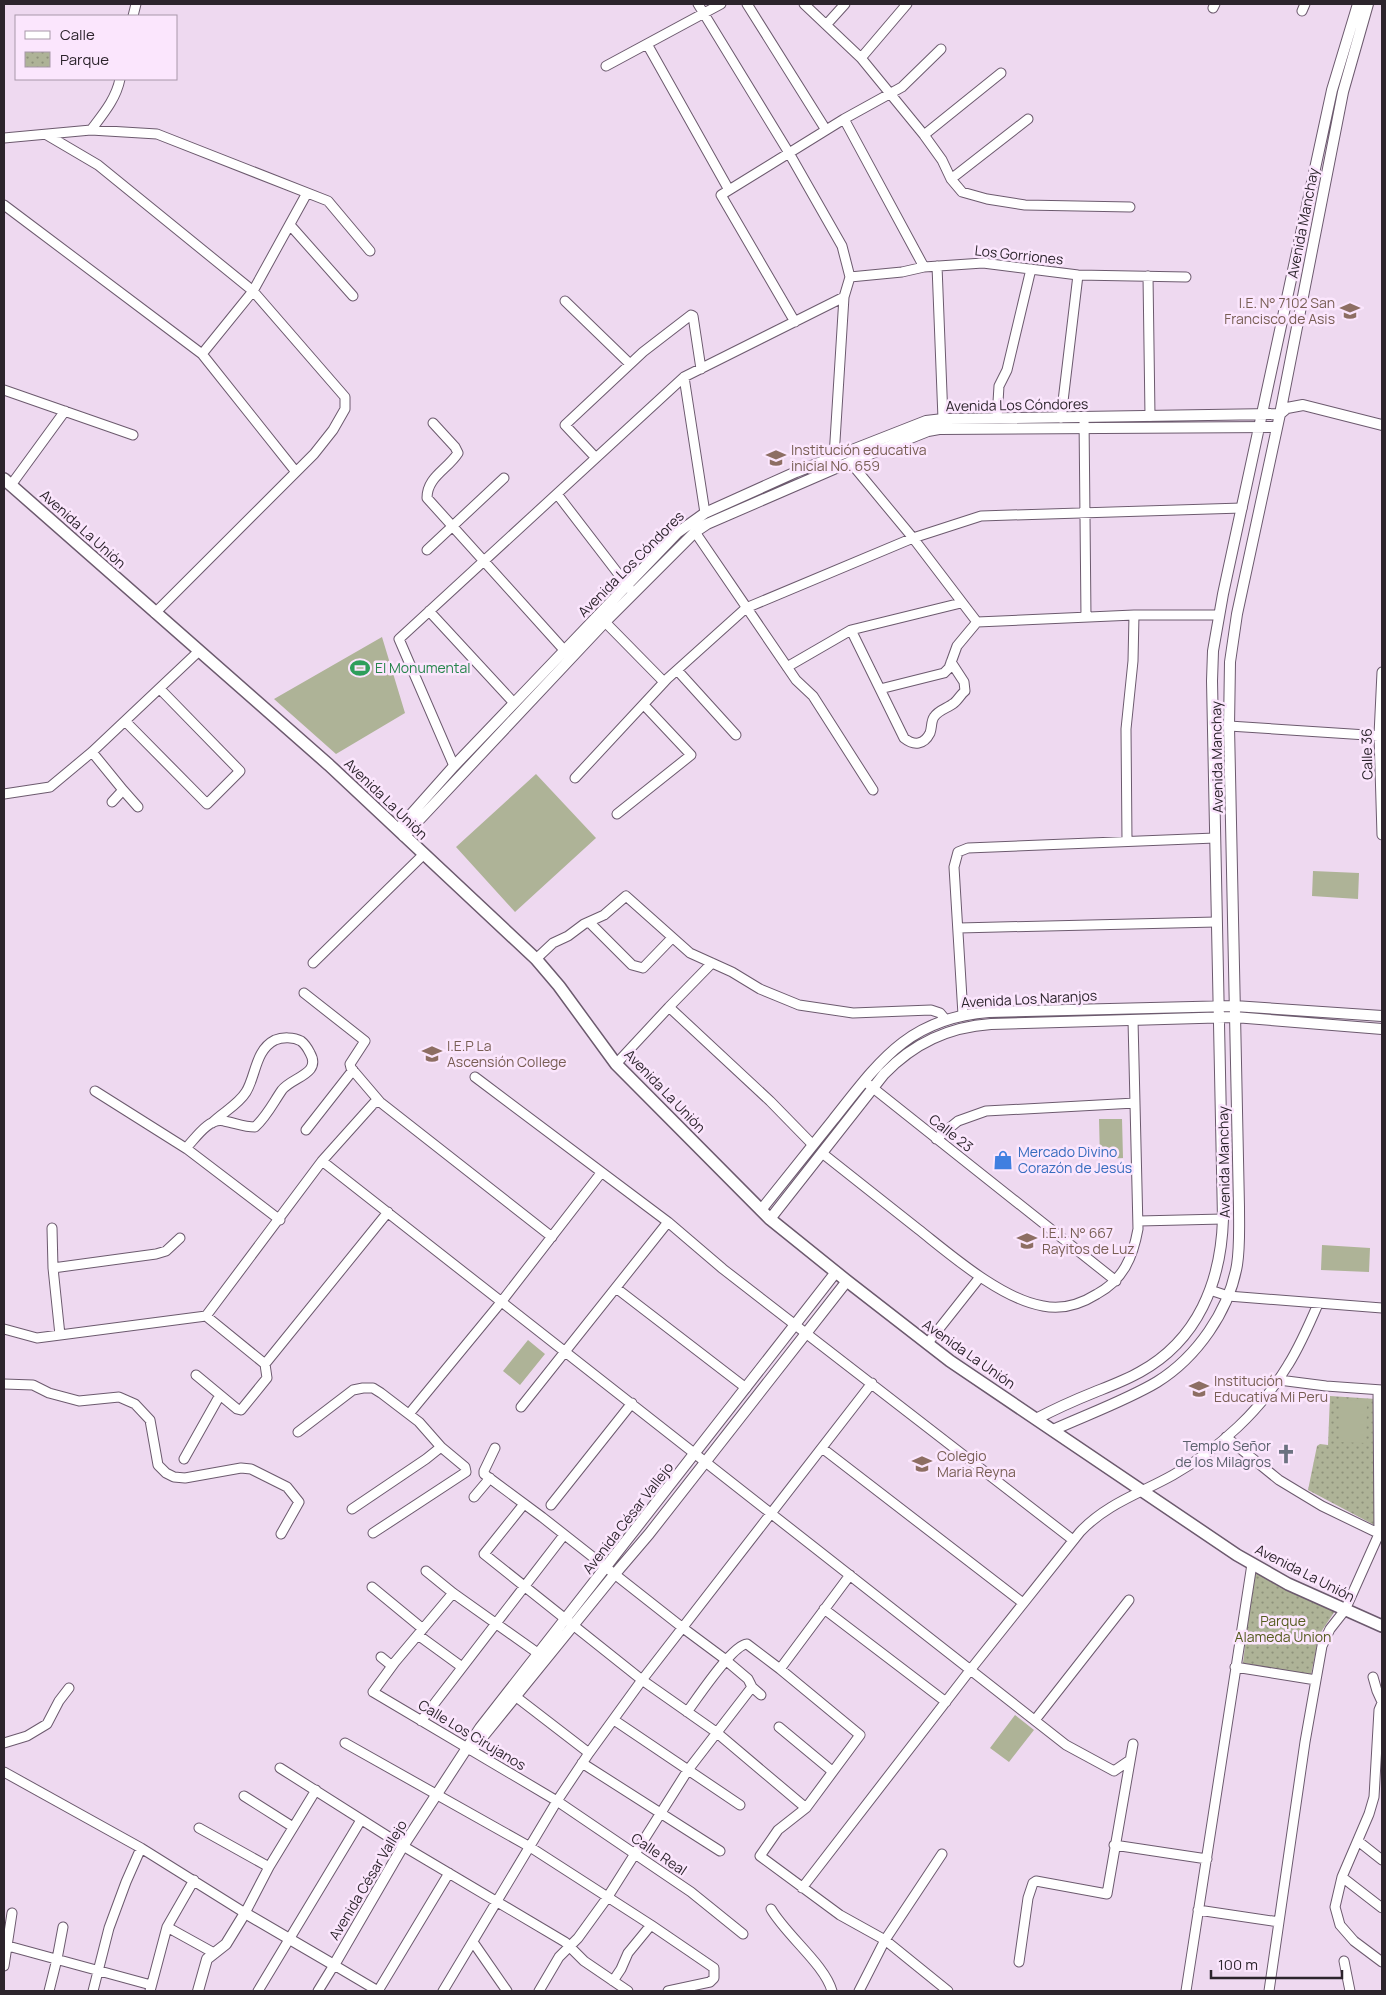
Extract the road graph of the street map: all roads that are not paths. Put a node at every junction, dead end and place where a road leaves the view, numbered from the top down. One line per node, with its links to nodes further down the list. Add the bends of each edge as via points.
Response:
1 (698, 4): 9 (street)
2 (721, 4): 9 (street)
3 (747, 4): 23 (street)
4 (804, 4): 10 (street)
5 (845, 4): 10 (street)
6 (907, 4): 13 (street)
7 (1358, 4): 17 (street, Avenida Manchay)
8 (1368, 4): 18 (street, Avenida Manchay)
9 (704, 13): 11 (street); 27 (street)
10 (826, 25): 13 (street)
11 (647, 44): 14 (street); 29 (street)
12 (941, 49): 19 (street, via 902,87)
13 (861, 58): 19 (street)
14 (606, 66)
15 (1001, 73): 25 (street)
16 (120, 80): 22 (street, via 106,110)
17 (1332, 90): 18 (street); 53 (street, Avenida Manchay)
18 (1343, 92): 54 (street, Avenida Manchay)
19 (890, 93): 21 (street); 25 (street)
20 (1028, 119): 28 (street)
21 (844, 120): 23 (street); 36 (street)
22 (91, 130): 24 (street); 30 (street, via 157,134)
23 (826, 130): 27 (street)
24 (47, 135): 26 (street); 42 (street, via 98,164)
25 (924, 135): 28 (street)
26 (4, 138)
27 (789, 153): 29 (street); 40 (street, via 842,246)
28 (951, 179): 32 (street, via 962,192 1024,206)
29 (729, 190): 46 (street, via 721,195)
30 (308, 193): 33 (street); 34 (street, via 328,201)
31 (4, 205): 47 (street)
32 (1130, 207)
33 (290, 225): 42 (street); 43 (street)
34 (370, 251)
35 (938, 266): 36 (street, Los Gorriones); 37 (street, Los Gorriones, via 983,263); 58 (street)
36 (924, 267): 40 (street, Los Gorriones)
37 (1031, 268): 38 (street, Los Gorriones); 56 (street, via 1007,370 999,386)
38 (1078, 275): 39 (street, Los Gorriones); 57 (street)
39 (1148, 276): 41 (street, Los Gorriones); 55 (street)
40 (850, 277): 44 (street)
41 (1186, 277)
42 (253, 291): 47 (street); 68 (street, via 345,397 345,409 334,430)
43 (353, 296)
44 (844, 297): 46 (street); 65 (street)
45 (565, 301): 48 (street)
46 (795, 322): 49 (street)
47 (202, 354): 68 (street)
48 (630, 364): 49 (street, via 691,315); 66 (street, via 565,424)
49 (700, 369): 50 (street)
50 (684, 377): 66 (street); 74 (street)
51 (4, 390): 52 (street)
52 (65, 411): 64 (street); 70 (street)
53 (1262, 414): 54 (street, Avenida Los Cóndores); 55 (street, Avenida Los Cóndores); 62 (street, Avenida Manchay)
54 (1280, 414): 61 (street, via 1287,408 1304,405); 63 (street, Avenida Manchay)
55 (1150, 416): 60 (street, Avenida Los Cóndores)
56 (997, 418): 57 (street, Avenida Los Cóndores); 58 (street, Avenida Los Cóndores)
57 (1060, 418): 60 (street, Avenida Los Cóndores)
58 (943, 419): 65 (street, Avenida Los Cóndores, via 926,421)
59 (433, 423): 75 (street, via 458,453 430,483 427,498)
60 (1084, 423): 62 (street, Avenida Los Cóndores); 67 (street, Avenida Los Cóndores, via 939,429); 73 (street)
61 (1382, 425)
62 (1259, 426): 63 (street, Avenida Los Cóndores); 72 (street, Avenida Manchay)
63 (1277, 427): 103 (street, Avenida Manchay, via 1234,632)
64 (133, 435)
65 (834, 457): 74 (street, Avenida Los Cóndores)
66 (596, 458): 71 (street)
67 (850, 462): 76 (street, Avenida Los Cóndores); 77 (street)
68 (296, 472): 84 (street)
69 (504, 478): 75 (street)
70 (7, 482): 84 (main road, Avenida La Unión)
71 (557, 494): 79 (street); 80 (street)
72 (1242, 508): 73 (street); 86 (street, Avenida Manchay)
73 (1085, 512): 77 (street, via 980,516); 87 (street)
74 (705, 513): 80 (street, Avenida Los Cóndores, via 677,534)
75 (452, 527): 78 (street); 79 (street)
76 (695, 532): 80 (street, Avenida Los Cóndores); 82 (street)
77 (913, 538): 81 (street); 82 (street)
78 (427, 550)
79 (484, 561): 83 (street); 92 (street)
80 (630, 589): 88 (street, Avenida Los Cóndores); 92 (street, Avenida Los Cóndores)
81 (961, 602): 89 (street); 90 (street)
82 (746, 608): 94 (street); 95 (street)
83 (430, 611): 100 (street); 107 (street, via 399,639)
84 (155, 613): 91 (main road, Avenida La Unión)
85 (1134, 615): 86 (street); 87 (street); 118 (street, via 1126,729)
86 (1219, 615): 117 (street, Avenida Manchay, via 1212,682)
87 (1086, 617): 89 (street)
88 (605, 622): 97 (street); 115 (street, Avenida Los Cóndores)
89 (976, 622): 93 (street, via 957,646)
90 (851, 630): 94 (street); 99 (street)
91 (199, 651): 98 (street); 115 (main road, Avenida La Unión)
92 (565, 651): 100 (street, Avenida Los Cóndores)
93 (951, 662): 99 (street, via 944,673); 99 (street, via 964,682 965,691 934,717 930,732 917,744 910,744 904,738)
94 (787, 667): 110 (street, via 813,696)
95 (677, 670): 97 (street); 104 (street)
96 (1382, 672): 105 (street, Calle 36)
97 (664, 682): 101 (street)
98 (160, 689): 102 (street); 102 (street, via 240,771 207,804)
99 (880, 689)
100 (514, 703): 107 (street, Avenida Los Cóndores)
101 (644, 705): 108 (street); 114 (street, via 692,755)
102 (125, 721): 106 (street)
103 (1229, 726): 105 (street); 129 (street, Avenida Manchay)
104 (736, 734)
105 (1381, 736): 116 (street, Calle 36)
106 (92, 752): 109 (street); 111 (street, via 50,787)
107 (454, 766): 115 (street, Avenida Los Cóndores)
108 (575, 778)
109 (123, 790): 112 (street); 113 (street)
110 (873, 790)
111 (4, 794)
112 (112, 802)
113 (138, 807)
114 (617, 814)
115 (401, 833): 119 (main road, Avenida La Unión)
116 (1382, 835)
117 (1215, 838): 118 (street); 121 (street, Avenida Manchay)
118 (1127, 840): 122 (street, via 963,849 958,852 954,867)
119 (423, 855): 124 (main road, Avenida La Unión); 125 (street)
120 (589, 922): 123 (street, via 604,915 626,896); 123 (street, via 632,965 643,968); 124 (street, via 553,943)
121 (1216, 922): 122 (street); 128 (street, Avenida Manchay)
122 (959, 928): 131 (street)
123 (672, 938): 126 (street, via 690,953)
124 (536, 959): 138 (main road, Avenida La Unión)
125 (313, 962)
126 (712, 963): 130 (street); 135 (street, via 760,989 800,1005 853,1013 932,1010)
127 (304, 994): 139 (street, via 365,1042 350,1064)
128 (1217, 1006): 129 (street, Avenida Los Naranjos); 131 (street, Avenida Los Naranjos, via 998,1011); 134 (street, Avenida Manchay)
129 (1234, 1006): 132 (street, Avenida Los Naranjos); 133 (street, Avenida Manchay)
130 (669, 1007): 138 (street); 149 (street)
131 (963, 1015): 135 (street, Avenida Los Naranjos)
132 (1382, 1016)
133 (1234, 1017): 134 (street, Avenida Los Naranjos); 137 (street, Avenida Los Naranjos); 171 (street, Avenida Manchay, via 1239,1242 1237,1265)
134 (1218, 1018): 136 (street, Avenida Los Naranjos); 157 (street, Avenida Manchay)
135 (945, 1019): 141 (street, Avenida Los Naranjos, via 901,1043)
136 (1133, 1020): 142 (street, Avenida Los Naranjos, via 991,1024 953,1029 908,1052); 145 (street)
137 (1382, 1029)
138 (616, 1064): 154 (main road, Avenida La Unión)
139 (353, 1070): 144 (street); 147 (street)
140 (475, 1077): 153 (street)
141 (864, 1081): 142 (street, Calle 23); 149 (street, Avenida Los Naranjos)
142 (872, 1088): 148 (street, Calle 23); 151 (street, Avenida Los Naranjos)
143 (95, 1091): 150 (street)
144 (380, 1102): 152 (street, via 374,1103); 162 (street)
145 (1134, 1103): 148 (street, via 986,1111 958,1121); 159 (street)
146 (212, 1123): 146 (street, via 247,1091 256,1064 268,1045 285,1038 301,1042 308,1049 312,1057 311,1070 283,1089 256,1127 222,1120); 150 (street)
147 (306, 1130)
148 (936, 1138): 168 (street, Calle 23)
149 (813, 1145): 154 (street, Avenida Los Naranjos)
150 (186, 1148): 158 (street)
151 (822, 1153): 156 (street, Avenida Los Naranjos); 166 (street)
152 (322, 1161): 155 (street); 158 (street)
153 (601, 1174): 160 (street); 162 (street)
154 (761, 1210): 156 (main road, Avenida La Unión)
155 (388, 1212): 172 (street); 182 (street)
156 (770, 1219): 165 (main road, Avenida La Unión)
157 (1223, 1219): 159 (street); 170 (street, Avenida Manchay, via 1219,1263)
158 (280, 1220): 175 (street)
159 (1139, 1221): 168 (street, via 1133,1249)
160 (668, 1222): 169 (street); 176 (street)
161 (52, 1228): 164 (street)
162 (552, 1237): 172 (street)
163 (180, 1238): 164 (street, via 166,1251 156,1254)
164 (53, 1268): 179 (street)
165 (836, 1272): 167 (main road, Avenida La Unión); 176 (street, Avenida César Vallejo)
166 (980, 1277): 168 (street, via 1025,1301 1047,1307 1081,1302); 180 (street)
167 (847, 1281): 178 (street, Avenida César Vallejo); 180 (main road, Avenida La Unión)
168 (1116, 1281)
169 (616, 1288): 181 (street); 187 (street)
170 (1210, 1290): 171 (street); 193 (street, Avenida Manchay, via 1186,1332 1152,1364)
171 (1228, 1296): 173 (street); 194 (street, Avenida Manchay, via 1207,1334 1166,1376 1137,1393)
172 (502, 1301): 181 (street); 192 (street)
173 (1318, 1304): 174 (street); 184 (street)
174 (1382, 1308)
175 (206, 1316): 179 (street); 182 (street)
176 (796, 1324): 178 (street); 187 (street, Avenida César Vallejo)
177 (4, 1329): 179 (street, via 37,1338)
178 (807, 1333): 185 (street); 202 (street, Avenida César Vallejo)
179 (60, 1335)
180 (927, 1344): 193 (main road, Avenida La Unión)
181 (565, 1351): 190 (street); 191 (street)
182 (265, 1364): 189 (street, via 268,1378 241,1410)
183 (196, 1375): 189 (street)
184 (1279, 1380): 188 (street); 196 (street)
185 (872, 1383): 199 (street); 214 (street)
186 (4, 1384): 211 (street, via 33,1386 79,1401 118,1398 135,1404 150,1420 158,1465 166,1473 185,1478 251,1469 287,1487 299,1502)
187 (746, 1388): 200 (street, Avenida César Vallejo)
188 (1380, 1390): 213 (street)
189 (220, 1395): 201 (street)
190 (632, 1403): 200 (street); 207 (street)
191 (521, 1407)
192 (409, 1414): 195 (street, via 373,1388 363,1388 353,1390); 197 (street)
193 (1036, 1419): 194 (main road, Avenida La Unión)
194 (1053, 1430): 204 (main road, Avenida La Unión)
195 (298, 1432)
196 (1226, 1437): 204 (street, via 1187,1466); 213 (street, via 1279,1480)
197 (441, 1447): 208 (street); 210 (street, via 465,1467 466,1472)
198 (495, 1448): 203 (street, via 484,1471)
199 (822, 1448): 209 (street); 223 (street)
200 (696, 1453): 202 (street); 217 (street, Avenida César Vallejo)
201 (184, 1459)
202 (706, 1461): 209 (street); 217 (street, Avenida César Vallejo, via 649,1534)
203 (490, 1478): 205 (street); 206 (street)
204 (1143, 1491): 214 (street, via 1102,1512); 215 (main road, Avenida La Unión)
205 (474, 1497)
206 (524, 1504): 212 (street); 220 (street, via 484,1554)
207 (551, 1505)
208 (352, 1509)
209 (772, 1513): 218 (street); 229 (street)
210 (373, 1533)
211 (281, 1534)
212 (564, 1534): 217 (street); 220 (street)
213 (1381, 1535): 225 (street)
214 (1073, 1540): 223 (street)
215 (1252, 1564): 225 (main road, Avenida La Unión); 236 (street)
216 (426, 1571): 221 (street)
217 (610, 1572): 226 (street, Avenida César Vallejo); 229 (street)
218 (850, 1574): 224 (street); 238 (street)
219 (372, 1587): 230 (street)
220 (524, 1587): 226 (street); 227 (street)
221 (453, 1593): 227 (street); 230 (street)
222 (1129, 1600): 250 (street)
223 (1023, 1604): 238 (street)
224 (824, 1609): 237 (street); 246 (street)
225 (1345, 1610): 228 (main road, Avenida La Unión); 241 (street, via 1326,1635)
226 (570, 1623): 231 (street, Avenida César Vallejo); 240 (street); 245 (street, Avenida César Vallejo)
227 (495, 1624): 231 (street); 235 (street)
228 (1382, 1626)
229 (682, 1628): 233 (street); 240 (street)
230 (420, 1632): 234 (street); 235 (street)
231 (538, 1654): 257 (street, Avenida César Vallejo)
232 (381, 1658): 234 (street)
233 (726, 1661): 237 (street, via 738,1648 747,1644); 242 (street, via 748,1678); 248 (street)
234 (392, 1666): 251 (street, Calle Los Cirujanos, via 373,1692)
235 (462, 1667): 251 (street)
236 (1235, 1667): 241 (street); 285 (street)
237 (780, 1669): 263 (street, via 860,1735)
238 (971, 1669): 246 (street); 250 (street)
239 (1373, 1677): 247 (street)
240 (642, 1680): 248 (street); 249 (street)
241 (1316, 1680): 299 (street)
242 (752, 1687): 244 (street); 253 (street)
243 (69, 1688): 254 (street, via 48,1724)
244 (761, 1695)
245 (515, 1696): 257 (street, Avenida César Vallejo); 258 (street)
246 (946, 1702): 291 (street)
247 (1382, 1702): 268 (street, via 1378,1710)
248 (687, 1712): 253 (street)
249 (614, 1720): 258 (street); 262 (street)
250 (1034, 1720): 259 (street, via 1066,1745 1112,1770)
251 (421, 1721): 257 (street, Calle Los Cirujanos)
252 (779, 1728): 263 (street)
253 (716, 1732): 262 (street); 272 (street)
254 (4, 1743)
255 (345, 1743): 266 (street)
256 (1133, 1744): 259 (street)
257 (469, 1749): 266 (street, Avenida César Vallejo); 269 (street, Calle Los Cirujanos)
258 (589, 1753): 260 (street)
259 (1130, 1760): 278 (street)
260 (582, 1763): 269 (street); 273 (street)
261 (280, 1768): 265 (street)
262 (688, 1770): 271 (street); 273 (street)
263 (832, 1771): 272 (street)
264 (4, 1772): 281 (street)
265 (316, 1790): 274 (street); 275 (street)
266 (437, 1795): 279 (street, Avenida César Vallejo); 280 (street)
267 (244, 1796): 275 (street)
268 (1374, 1797): 270 (street); 277 (street)
269 (557, 1802): 280 (street); 283 (street, Calle Real)
270 (1382, 1804)
271 (740, 1805)
272 (806, 1808): 291 (street, via 778,1830 760,1856)
273 (661, 1813): 282 (street); 283 (street)
274 (360, 1820): 279 (street); 304 (street)
275 (293, 1827): 287 (street)
276 (199, 1828): 287 (street)
277 (1358, 1841): 286 (street); 289 (street)
278 (1114, 1845): 285 (street); 312 (street, via 1107,1894 1033,1883)
279 (403, 1846): 288 (street); 314 (street, Avenida César Vallejo)
280 (530, 1847): 292 (street); 293 (street)
281 (141, 1848): 290 (street); 316 (street, via 109,1928)
282 (720, 1851)
283 (634, 1854): 292 (street); 303 (street, Calle Real, via 691,1892)
284 (942, 1854): 305 (street)
285 (1206, 1859): 296 (street)
286 (1382, 1860)
287 (269, 1867): 298 (street)
288 (450, 1873): 293 (street); 325 (street)
289 (1342, 1877): 294 (street); 313 (street, via 1335,1907 1340,1925 1354,1941)
290 (194, 1880): 298 (street); 302 (street)
291 (802, 1888): 305 (street, via 854,1924)
292 (607, 1898): 300 (street); 308 (street)
293 (498, 1901): 306 (street); 308 (street)
294 (1382, 1908)
295 (771, 1909): 331 (street, via 778,1922 827,1977)
296 (1198, 1910): 299 (street); 334 (street)
297 (12, 1913): 307 (street)
298 (245, 1913): 304 (street); 309 (street, via 226,1944)
299 (1279, 1922): 335 (street)
300 (652, 1925): 317 (street, via 628,1953); 330 (street, via 714,1968 714,1978 710,1982)
301 (63, 1927): 310 (street)
302 (166, 1927): 309 (street); 318 (street)
303 (743, 1934)
304 (289, 1939): 314 (street); 323 (street)
305 (885, 1940): 332 (street); 333 (street)
306 (473, 1942): 326 (street); 327 (street)
307 (8, 1946): 310 (street); 315 (street)
308 (570, 1946): 317 (street, via 584,1961); 328 (street, via 559,1957)
309 (214, 1953): 322 (street, via 205,1962)
310 (58, 1959): 316 (street); 320 (street)
311 (1344, 1961): 319 (street)
312 (1019, 1962)
313 (1382, 1962)
314 (334, 1965): 324 (street, Avenida César Vallejo); 325 (street)
315 (4, 1966)
316 (99, 1970): 318 (street); 321 (street)
317 (613, 1982): 329 (street)
318 (151, 1988)
319 (1352, 1990)
320 (49, 1991)
321 (93, 1991)
322 (198, 1991)
323 (258, 1991)
324 (318, 1991)
325 (378, 1991)
326 (445, 1991)
327 (508, 1991)
328 (539, 1991)
329 (628, 1991)
330 (668, 1991)
331 (832, 1991)
332 (859, 1991)
333 (948, 1991)
334 (1186, 1991)
335 (1269, 1991)

